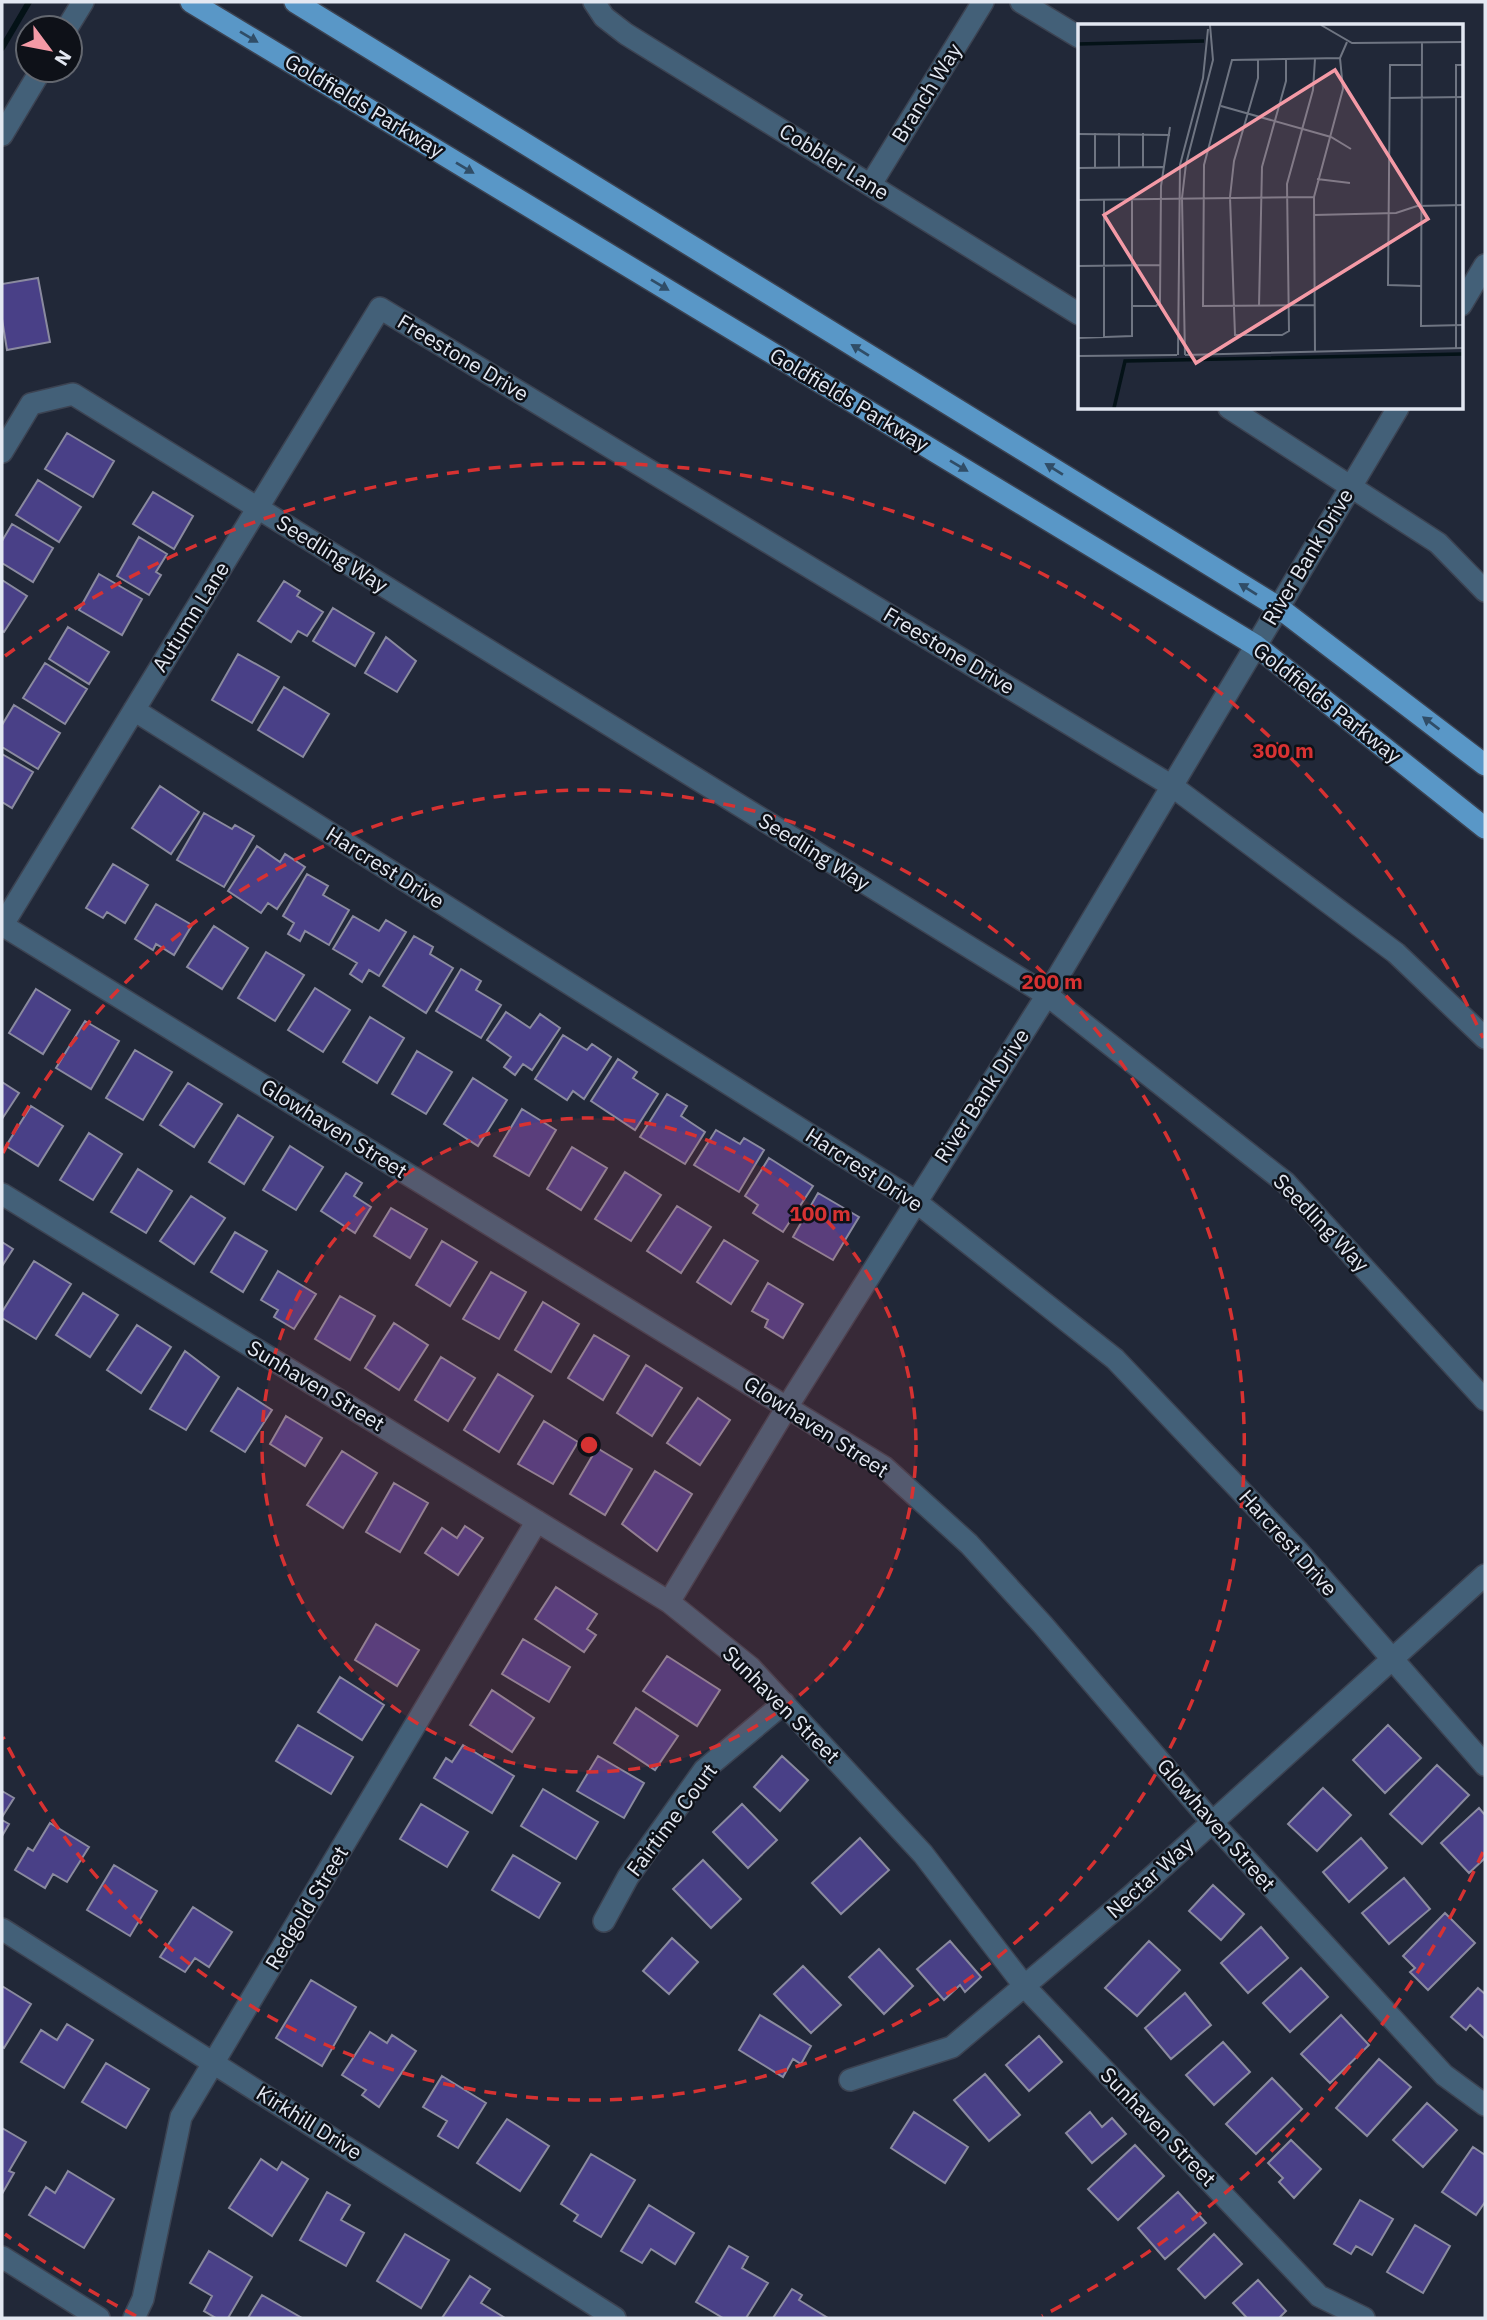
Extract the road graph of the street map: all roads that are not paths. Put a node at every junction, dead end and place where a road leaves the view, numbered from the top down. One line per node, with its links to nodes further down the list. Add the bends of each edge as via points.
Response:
1 (191, 2): 21 (main road, Goldfields Parkway, one-way to 21)
2 (295, 2): 20 (main road, one-way to 2)
3 (594, 2): 9 (street, Cobbler Lane, via 604,17 626,34)
4 (983, 2): 9 (street, Branch Way)
5 (1021, 2): 6 (street)
6 (1078, 36)
7 (33, 84): 8 (street)
8 (2, 135)
9 (871, 184): 13 (street, Cobbler Lane)
10 (1474, 271): 11 (street)
11 (1462, 302)
12 (380, 308): 18 (street, Autumn Lane); 24 (street, Freestone Drive)
13 (1078, 313)
14 (1232, 410): 17 (street)
15 (1397, 410): 17 (street, River Bank Drive)
16 (2, 452): 18 (street, Seedling Way, via 31,404 73,394)
17 (1351, 484): 19 (street, via 1438,543); 20 (street, River Bank Drive)
18 (258, 509): 22 (street, Autumn Lane); 27 (street, Seedling Way)
19 (1485, 591)
20 (1278, 607): 21 (street, River Bank Drive); 23 (main road, one-way to 20)
21 (1255, 646): 24 (street, River Bank Drive); 25 (main road, Goldfields Parkway)
22 (134, 710): 26 (street, Autumn Lane); 30 (street, Harcrest Drive)
23 (1485, 765)
24 (1172, 786): 27 (street, River Bank Drive); 28 (street, Freestone Drive, via 1396,953)
25 (1485, 828)
26 (2, 926): 32 (street, Glowhaven Street)
27 (1047, 995): 30 (street, River Bank Drive); 31 (street, Seedling Way, via 1286,1183)
28 (1485, 1038)
29 (2, 1194): 33 (street, Sunhaven Street)
30 (915, 1201): 32 (street, River Bank Drive); 36 (street, Harcrest Drive, via 1115,1359 1297,1550)
31 (1485, 1400)
32 (787, 1407): 35 (street, River Bank Drive); 39 (street, Glowhaven Street, via 884,1467 969,1544)
33 (537, 1521): 35 (street, Sunhaven Street); 43 (street, Redgold Street)
34 (1485, 1575): 36 (street, Nectar Way)
35 (669, 1602): 37 (street, Sunhaven Street, via 750,1667)
36 (1392, 1661): 38 (street, Harcrest Drive); 39 (street, Nectar Way)
37 (784, 1703): 40 (street, Fairtime Court, via 704,1770 628,1877); 42 (street, Sunhaven Street, via 923,1854)
38 (1485, 1765)
39 (1212, 1822): 42 (street, Nectar Way); 45 (street, Glowhaven Street, via 1444,2076)
40 (604, 1921)
41 (2, 1929): 43 (street, Kirkhill Drive)
42 (1026, 1988): 44 (street, Nectar Way, via 952,2047); 50 (street, Sunhaven Street, via 1319,2296)
43 (212, 2062): 48 (street, Redgold Street, via 181,2117 143,2299); 49 (street, Kirkhill Drive)
44 (850, 2080)
45 (1485, 2105)
46 (2, 2257): 47 (street)
47 (99, 2318)
48 (134, 2318)
49 (615, 2318)
50 (1364, 2318)

